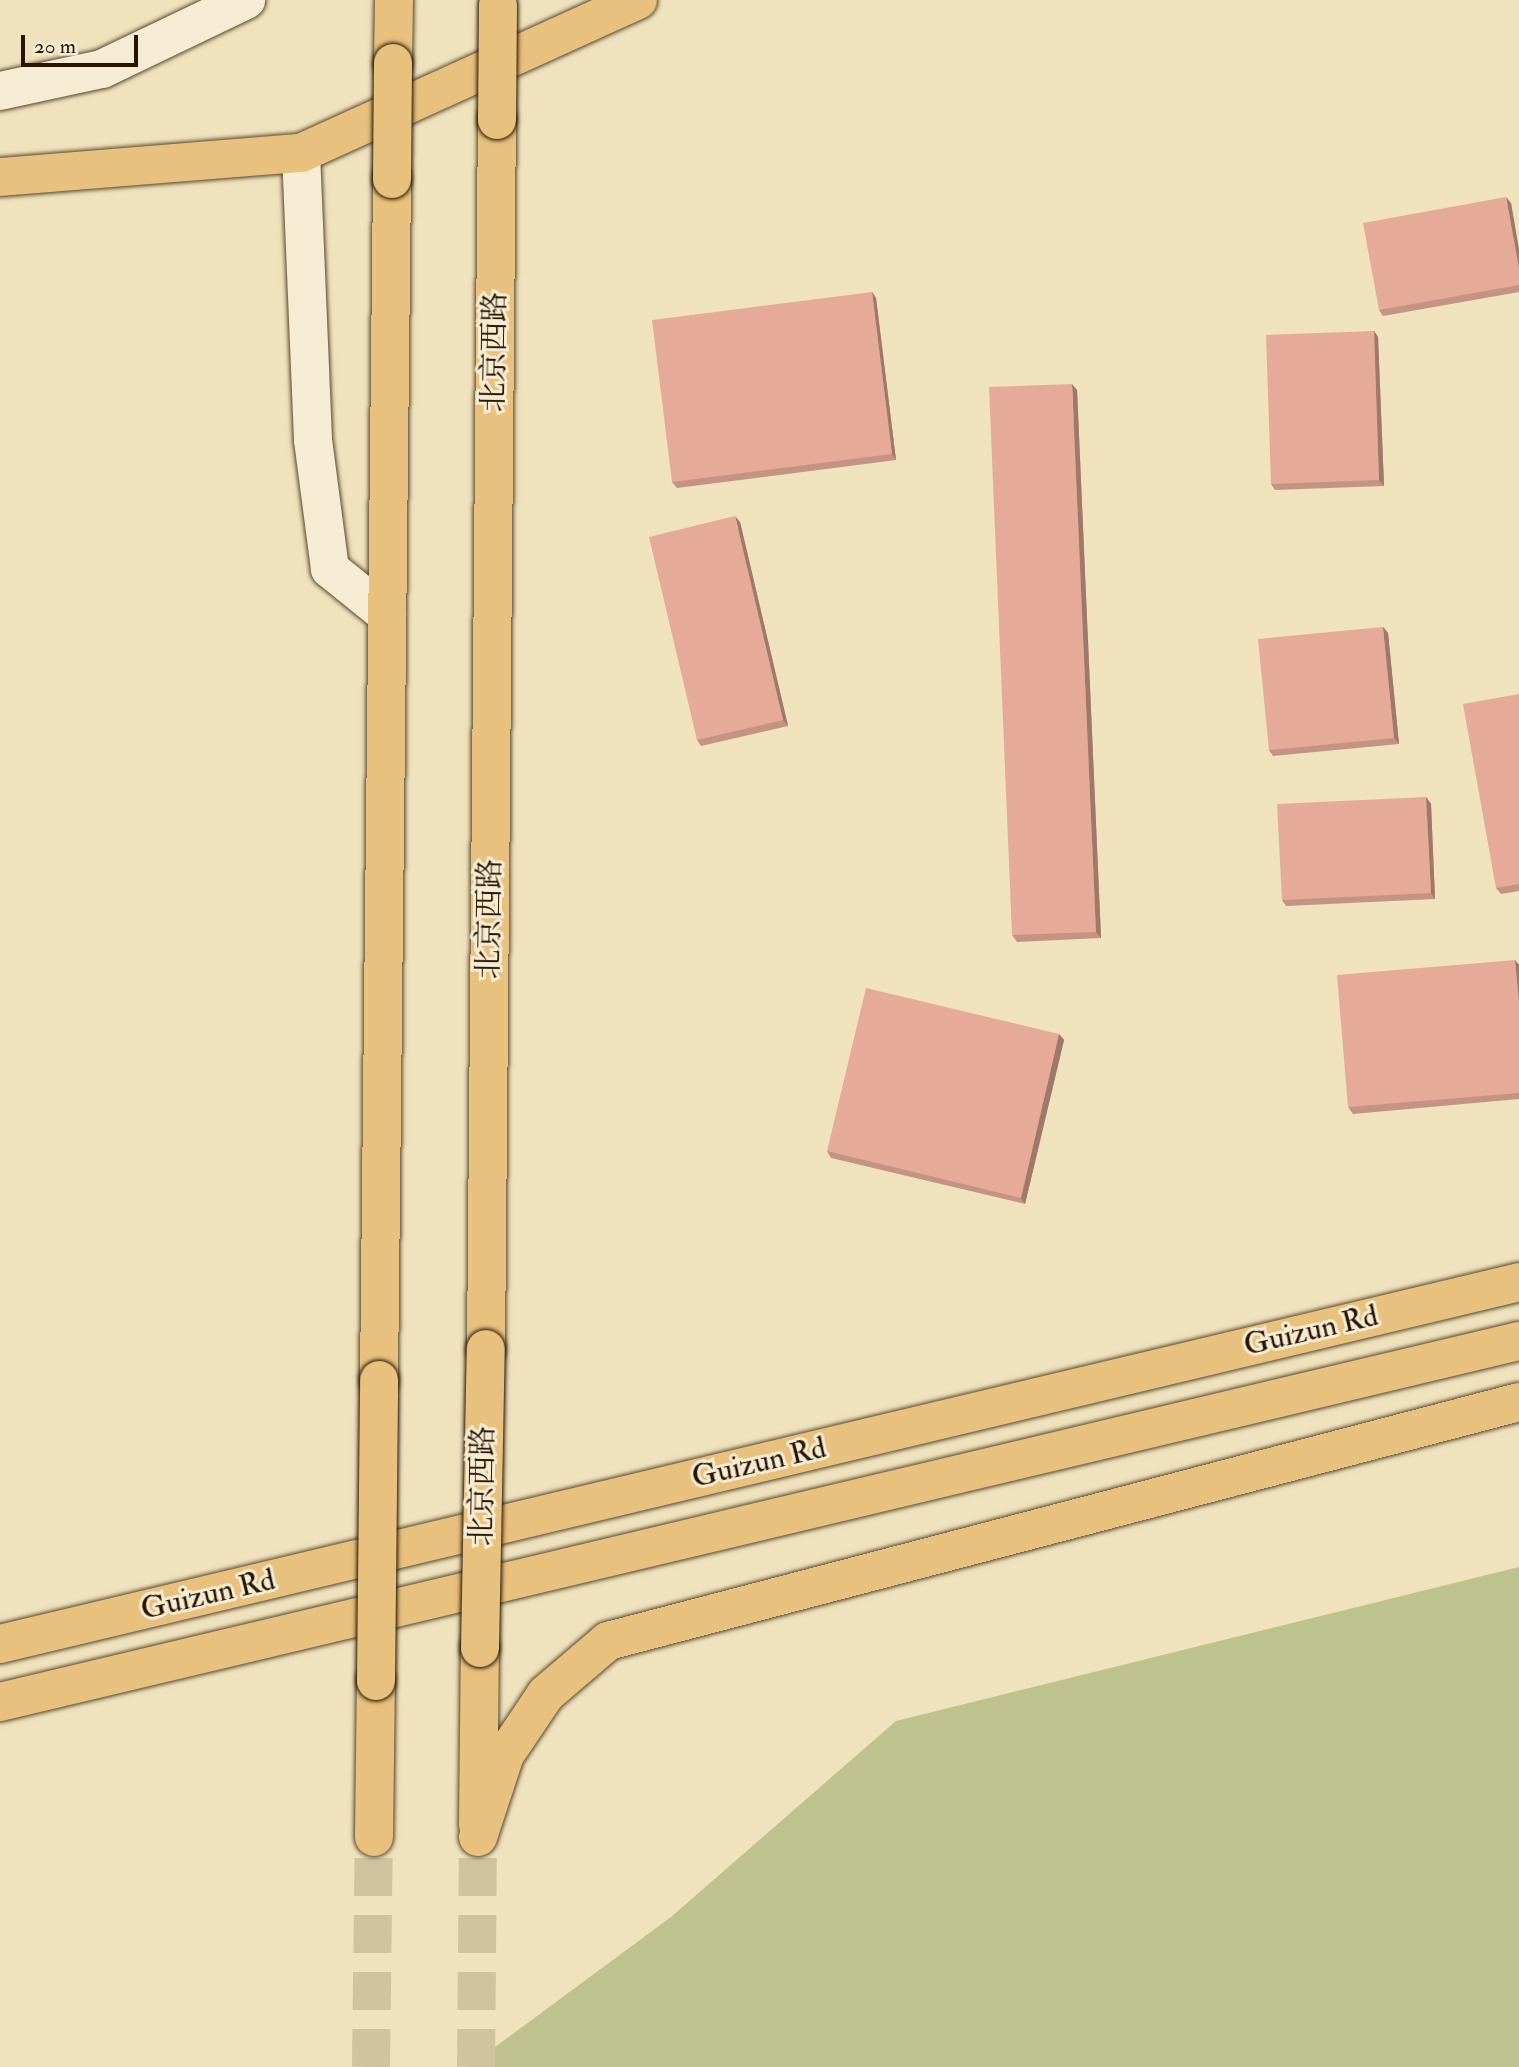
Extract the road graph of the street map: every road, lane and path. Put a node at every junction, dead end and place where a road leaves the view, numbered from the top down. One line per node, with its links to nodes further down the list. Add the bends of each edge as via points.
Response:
1 (246, 0): 5 (street, via 102,69)
2 (394, 0): 8 (main road, bridge)
3 (638, 0): 6 (main road)
4 (498, 2): 11 (main road, 北京西路, bridge, via 478,1838 505,1755 546,1694 608,1641)
5 (0, 91)
6 (301, 153): 7 (main road); 8 (street, via 313,439 330,569)
7 (0, 177)
8 (387, 615): 14 (main road, bridge)
9 (1519, 1282): 12 (main road, Guizun Rd)
10 (1519, 1341): 13 (main road, Guizun Rd)
11 (1519, 1402)
12 (0, 1644)
13 (0, 1702)
14 (374, 1837)

